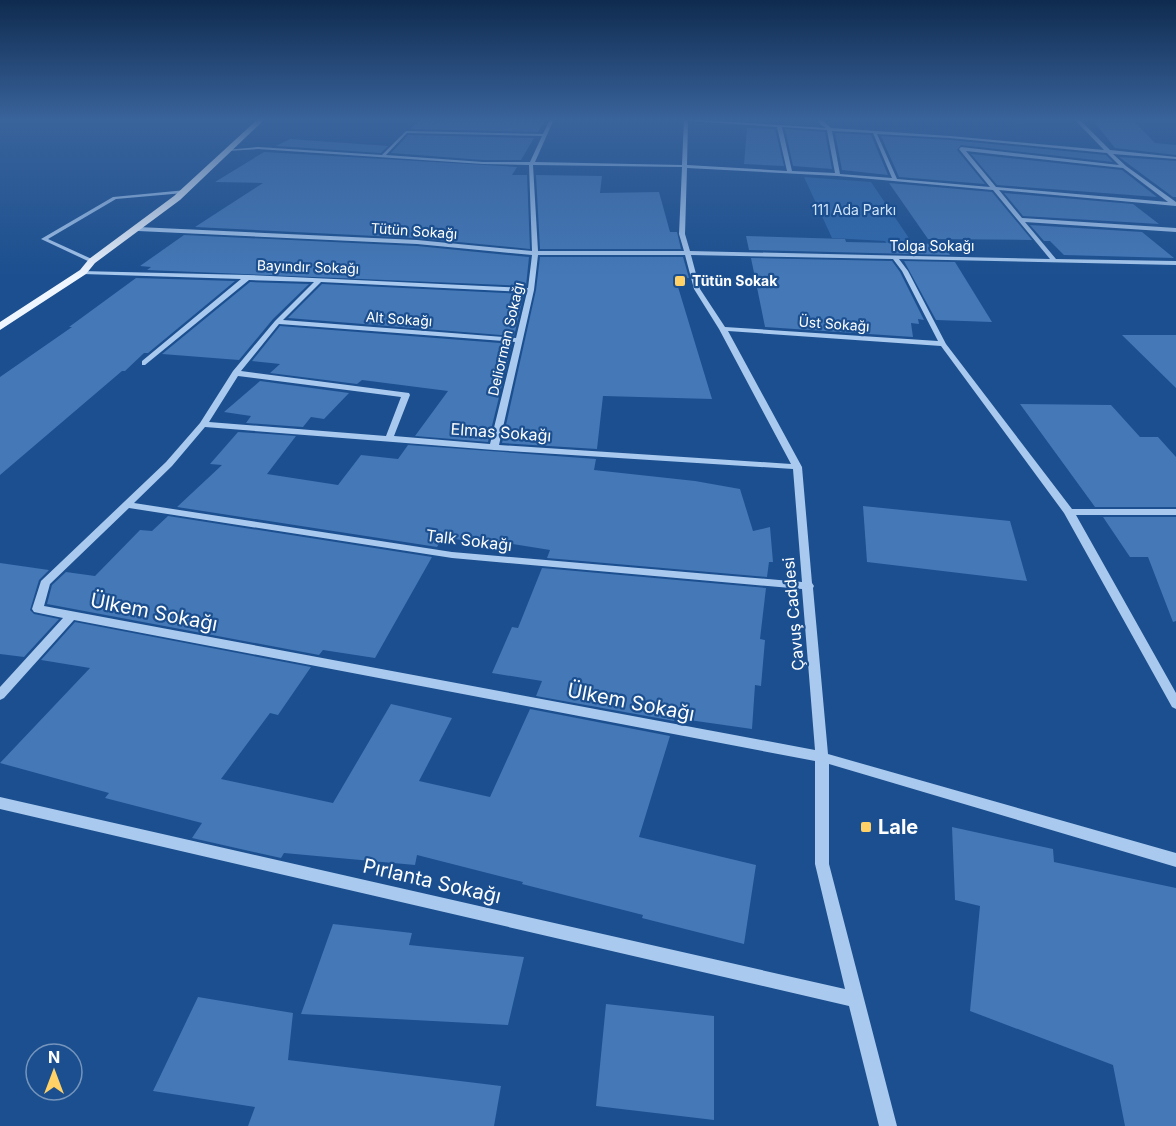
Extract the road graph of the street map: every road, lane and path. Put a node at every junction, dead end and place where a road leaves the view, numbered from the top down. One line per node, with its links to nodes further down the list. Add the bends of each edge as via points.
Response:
1 (204, 172): 13 (main road)
2 (531, 172): 18 (street, Deliorman Sokağı)
3 (686, 172): 19 (street, Çavuş Caddesi, via 682,234)
4 (783, 172): 5 (street)
5 (790, 172): 10 (street)
6 (837, 172): 10 (street)
7 (891, 172): 11 (street)
8 (980, 172): 12 (street)
9 (1131, 172): 14 (street)
10 (838, 176): 11 (street)
11 (895, 180): 12 (street)
12 (994, 189): 14 (street); 15 (street)
13 (184, 191): 16 (main road); 22 (street, via 115,198 44,239)
14 (1176, 205)
15 (1020, 220): 17 (street); 21 (street)
16 (138, 229): 18 (street, Tütün Sokağı, via 406,242); 22 (main road)
17 (1176, 230)
18 (535, 253): 19 (street, Tütün Sokağı); 27 (street, Deliorman Sokağı)
19 (688, 253): 20 (street, Tolga Sokağı); 30 (street, Çavuş Caddesi, via 697,289)
20 (895, 258): 21 (street, Tolga Sokağı); 32 (street)
21 (1054, 260): 23 (street, Tolga Sokağı)
22 (92, 261): 24 (main road)
23 (1176, 263)
24 (83, 272): 25 (street, Bayındır Sokağı); 29 (main road)
25 (248, 277): 26 (street, Bayındır Sokağı); 33 (street)
26 (319, 280): 27 (street, Bayındır Sokağı); 28 (street, Ülkem Sokağı)
27 (531, 290): 31 (street, Deliorman Sokağı)
28 (277, 322): 31 (street, Alt Sokağı); 34 (street, Ülkem Sokağı)
29 (0, 327)
30 (723, 329): 32 (street, Üst Sokağı); 38 (street, Çavuş Caddesi)
31 (519, 340): 37 (street, Deliorman Sokağı)
32 (942, 344): 40 (street)
33 (145, 363)
34 (236, 373): 35 (street, Ülkem Sokağı); 36 (street, via 406,395)
35 (203, 424): 36 (street, Elmas Sokağı); 39 (street, Ülkem Sokağı)
36 (389, 438): 37 (street, Elmas Sokağı)
37 (494, 447): 38 (street, Elmas Sokağı)
38 (797, 466): 42 (street, Çavuş Caddesi)
39 (128, 505): 42 (street, Talk Sokağı, via 452,555); 43 (street, Ülkem Sokağı, via 45,583 38,609)
40 (1069, 512): 41 (street); 45 (street)
41 (1176, 512)
42 (808, 586): 46 (street, Çavuş Caddesi)
43 (71, 616): 44 (street, Ülkem Sokağı); 46 (street, Ülkem Sokağı)
44 (3, 688)
45 (1176, 704)
46 (822, 758): 48 (street, Ülkem Sokağı); 49 (street, Çavuş Caddesi, via 822,864)
47 (0, 803): 49 (street, Pırlanta Sokağı)
48 (1176, 860)
49 (855, 999): 50 (street, Çavuş Caddesi)
50 (888, 1126)

